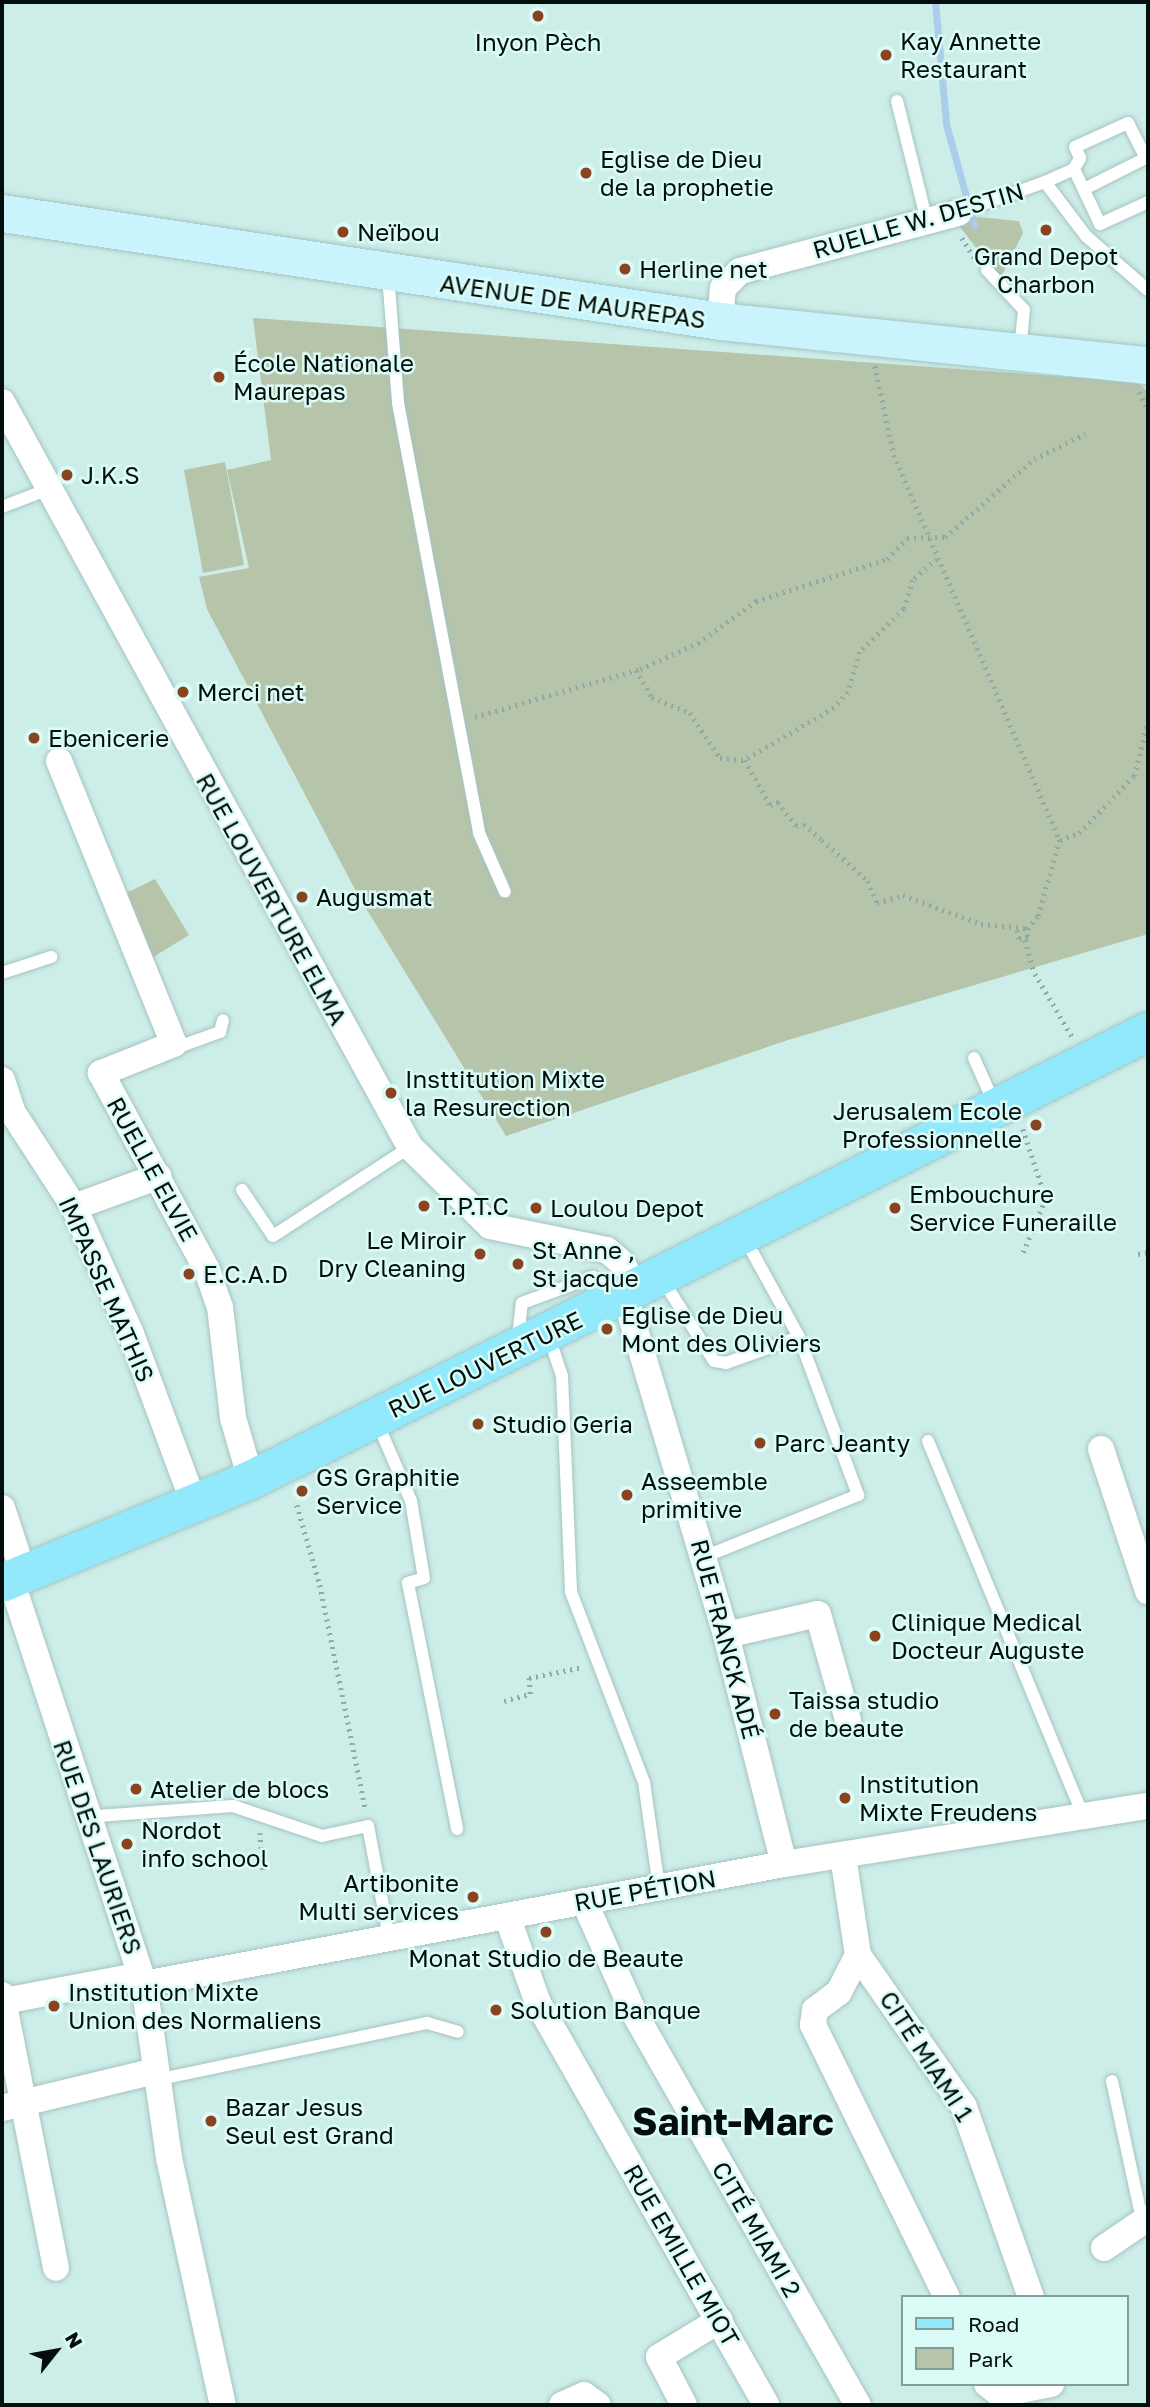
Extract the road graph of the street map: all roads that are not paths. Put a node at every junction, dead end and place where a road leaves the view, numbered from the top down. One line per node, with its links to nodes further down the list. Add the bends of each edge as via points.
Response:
1 (897, 100): 7 (lane)
2 (1074, 169): 3 (lane); 4 (lane); 4 (lane, via 1080,158 1075,146 1128,123 1146,158)
3 (1045, 182): 7 (lane, RUELLE W. DESTIN); 10 (lane, RUELLE W. DESTIN, via 1086,236)
4 (1084, 189): 5 (lane, via 1100,224)
5 (1148, 202)
6 (2, 213): 9 (street, AVENUE DE MAUREPAS)
7 (952, 214): 11 (street, RUELLE W. DESTIN, via 740,271 723,289)
8 (988, 270): 12 (lane, via 1024,310)
9 (388, 275): 11 (street, AVENUE DE MAUREPAS); 18 (lane, via 398,403 462,718 479,833)
10 (1148, 290)
11 (720, 321): 12 (street, AVENUE DE MAUREPAS)
12 (1020, 352): 13 (street, AVENUE DE MAUREPAS)
13 (1148, 365)
14 (2, 402): 15 (street, RUE LOUVERTURE ELMA)
15 (49, 489): 16 (lane); 27 (street, RUE LOUVERTURE ELMA)
16 (2, 508)
17 (59, 761): 23 (street)
18 (505, 892)
19 (51, 957): 20 (lane)
20 (2, 974)
21 (223, 1020): 23 (lane, via 220,1032)
22 (1148, 1032): 26 (main road, RUE LOUVERTURE)
23 (173, 1049): 28 (street, RUELLE ELVIE, via 157,1049 101,1073 128,1132)
24 (974, 1058): 26 (lane)
25 (2, 1080): 30 (street, IMPASSE MATHIS, via 13,1113)
26 (1004, 1106): 31 (main road, RUE LOUVERTURE)
27 (410, 1147): 29 (lane, via 273,1236); 32 (street, RUE LOUVERTURE ELMA, via 490,1226 607,1250 623,1264)
28 (159, 1176): 30 (street); 38 (street, RUELLE ELVIE, via 220,1307 233,1418)
29 (242, 1190)
30 (74, 1207): 39 (street, IMPASSE MATHIS)
31 (744, 1237): 32 (main road, RUE LOUVERTURE); 33 (lane)
32 (634, 1300): 33 (lane, via 714,1361 726,1363); 34 (main road, RUE LOUVERTURE); 41 (street, RUE FRANCK ADÉ)
33 (799, 1337): 41 (lane, via 858,1495)
34 (532, 1341): 35 (main road, RUE LOUVERTURE); 52 (lane, via 562,1376 568,1579 644,1782)
35 (375, 1419): 38 (main road, RUE LOUVERTURE); 49 (lane, via 411,1501 424,1578 408,1583)
36 (928, 1441): 47 (lane)
37 (1101, 1449): 43 (street)
38 (251, 1480): 39 (main road, RUE LOUVERTURE)
39 (195, 1506): 42 (main road, RUE LOUVERTURE)
40 (2, 1508): 42 (street, RUE DES LAURIERS)
41 (704, 1557): 44 (street, RUE FRANCK ADÉ)
42 (12, 1580): 48 (street, RUE DES LAURIERS)
43 (1148, 1591)
44 (726, 1635): 45 (street, via 817,1614); 51 (street, RUE FRANCK ADÉ)
45 (848, 1720)
46 (1148, 1806): 47 (street, RUE PÉTION)
47 (1083, 1815): 50 (street, RUE PÉTION)
48 (85, 1817): 55 (lane, via 212,1807 259,1814 322,1836 368,1826); 57 (street, RUE DES LAURIERS)
49 (457, 1829)
50 (842, 1856): 51 (street, RUE PÉTION); 56 (street, CITÉ MIAMI 1)
51 (784, 1864): 52 (street, RUE PÉTION)
52 (659, 1888): 53 (street, RUE PÉTION)
53 (584, 1901): 54 (street, RUE PÉTION); 76 (street, CITÉ MIAMI 2, via 632,2009)
54 (507, 1916): 55 (street, RUE PÉTION); 68 (street, RUE EMILLE MIOT, via 538,2003)
55 (389, 1937): 57 (street, RUE PÉTION)
56 (858, 1955): 66 (street, via 838,1992 815,2010 813,2025); 67 (street, CITÉ MIAMI 1, via 964,2107)
57 (143, 1980): 58 (street, RUE PÉTION); 60 (street, RUE DES LAURIERS)
58 (3, 1998): 62 (street)
59 (458, 2032): 60 (lane, via 426,2023)
60 (155, 2076): 62 (street); 71 (street, RUE DES LAURIERS)
61 (1112, 2081): 63 (lane)
62 (14, 2105): 65 (street)
63 (1145, 2219): 64 (street)
64 (1104, 2248)
65 (56, 2268)
66 (946, 2295)
67 (1030, 2295)
68 (720, 2320): 74 (street, via 659,2357); 75 (street, RUE EMILLE MIOT)
69 (1041, 2386): 70 (street, via 1000,2394)
70 (989, 2387)
71 (223, 2405)
72 (562, 2405): 73 (street, via 584,2395)
73 (598, 2405)
74 (684, 2405)
75 (766, 2405)
76 (858, 2405)

